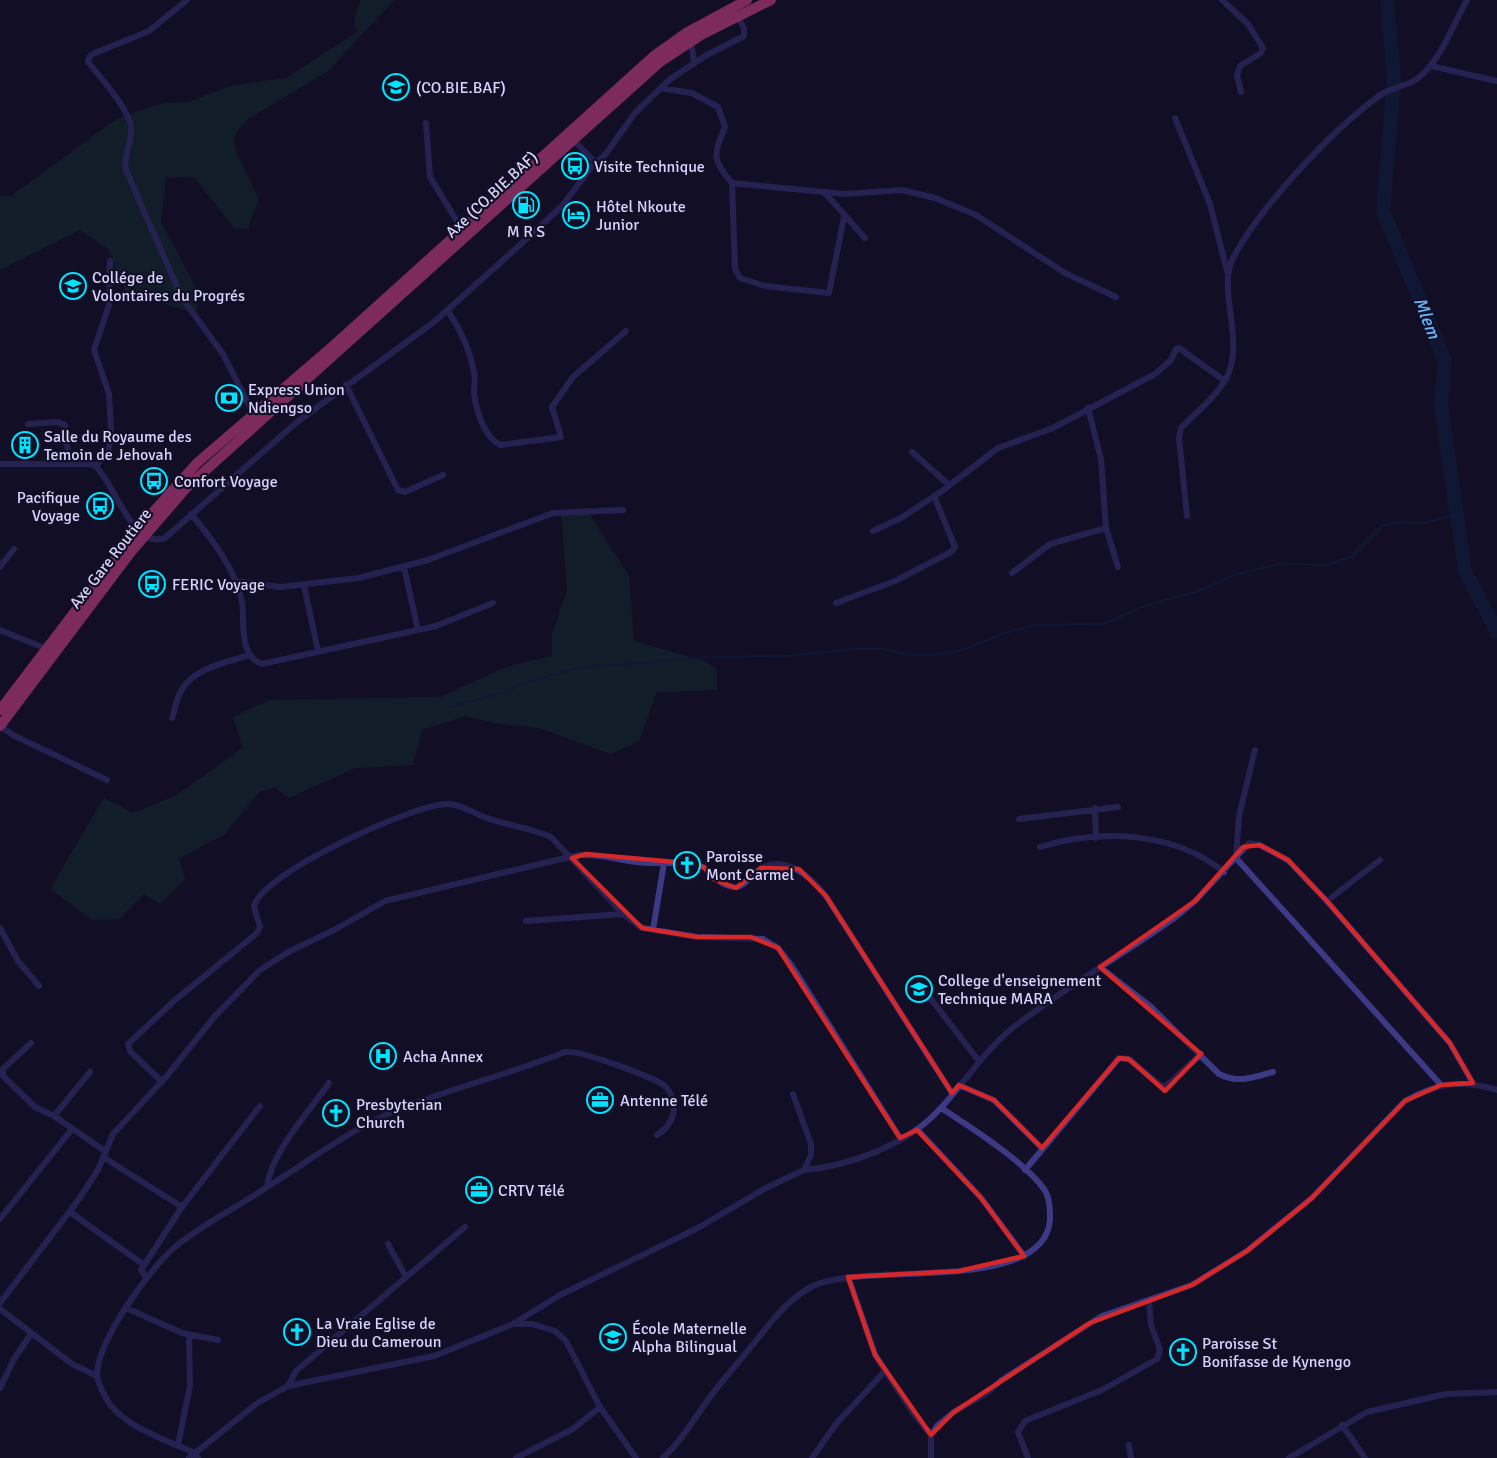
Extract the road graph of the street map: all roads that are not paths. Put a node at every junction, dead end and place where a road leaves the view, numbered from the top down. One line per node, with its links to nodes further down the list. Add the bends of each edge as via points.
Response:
1 (187, 0): 30 (street, via 157,26 95,53 88,62 129,120 126,170 182,298 223,354)
2 (771, 0): 5 (highway)
3 (1222, 0): 12 (street, via 1248,24 1263,48 1239,66)
4 (1467, 0): 9 (street)
5 (752, 3): 6 (highway, Axe (CO.BIE.BAF)); 15 (highway, Axe (CO.BIE.BAF), via 668,45)
6 (737, 16): 7 (highway, Axe (CO.BIE.BAF)); 8 (street, via 744,36)
7 (691, 41): 8 (street); 15 (highway, Axe (CO.BIE.BAF))
8 (694, 62): 11 (street)
9 (1431, 66): 10 (street); 23 (street, via 1413,82 1381,94 1339,130 1274,201)
10 (1497, 81)
11 (660, 88): 16 (street, via 635,112); 17 (street, via 692,93 718,107 725,127 715,155)
12 (1241, 92)
13 (1175, 118): 23 (street, via 1210,204)
14 (426, 123): 20 (street, via 430,177)
15 (570, 136): 16 (street); 20 (highway, Axe (CO.BIE.BAF))
16 (596, 163): 25 (street, via 562,206)
17 (732, 183): 18 (street); 19 (street, via 735,269 740,278 756,284 830,293)
18 (825, 193): 19 (street); 24 (street, via 902,190 935,198 976,215 1065,273)
19 (844, 217): 21 (street)
20 (464, 233): 30 (highway, Axe (CO.BIE.BAF))
21 (865, 238)
22 (110, 261): 35 (street, via 109,305 94,350 109,394 111,430 109,449)
23 (1227, 271): 27 (street, via 1233,351)
24 (1116, 297)
25 (448, 311): 26 (street, via 464,339 474,370 474,392 482,422 500,445 561,437 552,407 573,377); 28 (street)
26 (626, 331)
27 (1225, 381): 29 (street, via 1179,348 1155,374); 41 (street, via 1181,428)
28 (346, 385): 36 (street, via 398,490 405,492); 40 (street)
29 (1088, 408): 37 (street, via 1053,428 998,448); 42 (street, via 1101,459)
30 (256, 418): 44 (highway, Axe Gare Routiere)
31 (28, 424): 33 (street, via 64,425)
32 (912, 452): 37 (street)
33 (69, 462): 34 (street); 35 (street)
34 (0, 464)
35 (96, 466): 44 (street)
36 (443, 475)
37 (949, 485): 38 (street)
38 (934, 496): 43 (street); 53 (street, via 954,538 951,552 895,581)
39 (623, 510): 47 (street, via 553,513)
40 (191, 514): 44 (street, via 162,539); 50 (street, via 215,545)
41 (1187, 516)
42 (1106, 528): 48 (street); 49 (street, via 1050,544)
43 (873, 531)
44 (141, 532): 57 (highway, Axe Gare Routiere)
45 (14, 549): 46 (street)
46 (0, 567)
47 (404, 567): 51 (street); 55 (street)
48 (1118, 567)
49 (1012, 573)
50 (235, 581): 51 (street, via 265,587); 58 (street)
51 (304, 586): 56 (street)
52 (492, 603): 55 (street)
53 (836, 603)
54 (0, 630): 57 (street)
55 (418, 630): 56 (street)
56 (318, 651): 58 (street, via 262,664)
57 (52, 652): 59 (highway, Axe Gare Routiere); 61 (highway, Axe Gare Routiere)
58 (250, 655): 60 (street, via 200,673 188,682)
59 (0, 710)
60 (172, 718)
61 (0, 726): 63 (street)
62 (1255, 750): 70 (street, via 1239,816)
63 (108, 780)
64 (1118, 807): 65 (street)
65 (1095, 808): 66 (street); 67 (street)
66 (1019, 819)
67 (1096, 838): 68 (street, via 1063,840); 73 (street, via 1142,837 1164,841 1212,861)
68 (1040, 847)
69 (572, 858): 72 (street, via 586,855); 75 (street); 87 (street, via 385,901 290,951 242,987); 87 (street, via 551,837 536,830 486,819 464,807 447,804 402,816 320,853 282,877 255,902 260,927 257,933 129,1041 128,1048)
70 (1236, 858): 73 (street); 74 (street, via 1250,843 1260,845 1288,860); 91 (street)
71 (1380, 860): 74 (street)
72 (664, 863): 78 (street); 94 (street, via 704,867 714,879 734,887 743,885 761,868 783,865 799,869 816,882)
73 (1224, 872): 79 (street, via 1178,916)
74 (1328, 901): 89 (street, via 1450,1043)
75 (622, 914): 76 (street); 78 (street, via 642,928)
76 (526, 921)
77 (0, 928): 80 (street, via 12,952)
78 (653, 930): 101 (street, via 698,937 763,939 778,948)
79 (1100, 967): 83 (street, via 1150,1006); 84 (street, via 1014,1027)
80 (39, 986)
81 (932, 999): 84 (street)
82 (31, 1043): 97 (street, via 2,1074 35,1107)
83 (1201, 1054): 86 (street, via 1229,1079); 102 (street, via 1166,1087 1129,1059 1119,1058)
84 (978, 1060): 90 (street)
85 (90, 1072): 97 (street)
86 (1273, 1072)
87 (162, 1082): 103 (street, via 113,1134)
88 (329, 1083): 106 (street, via 288,1142)
89 (1473, 1083): 91 (street); 92 (street)
90 (959, 1085): 94 (street); 102 (street, via 994,1100)
91 (1441, 1085): 117 (street, via 1405,1101 1312,1198 1246,1251 1192,1285)
92 (1497, 1090)
93 (793, 1094): 104 (street, via 811,1144)
94 (952, 1094): 96 (street)
95 (260, 1106): 107 (street)
96 (941, 1108): 99 (street); 105 (street)
97 (54, 1116): 98 (street)
98 (72, 1129): 103 (street); 109 (street)
99 (917, 1129): 101 (street); 112 (street, via 974,1190)
100 (657, 1135): 106 (street, via 673,1118 675,1106 664,1085 589,1055 565,1052 395,1111)
101 (900, 1138): 104 (street, via 842,1163)
102 (1042, 1148): 105 (street)
103 (104, 1154): 107 (street); 108 (street)
104 (804, 1170): 121 (street, via 696,1229 560,1295)
105 (1025, 1170): 112 (street, via 1045,1190 1050,1206 1042,1241)
106 (267, 1187): 115 (street, via 186,1239)
107 (182, 1207): 113 (street)
108 (70, 1212): 113 (street); 118 (street)
109 (0, 1219)
110 (465, 1227): 114 (street)
111 (388, 1244): 114 (street)
112 (1024, 1256): 116 (street, via 993,1267)
113 (144, 1265): 115 (street, via 141,1271)
114 (406, 1276): 127 (street, via 296,1371)
115 (146, 1277): 119 (street)
116 (848, 1277): 125 (street, via 865,1331); 138 (street, via 826,1280 793,1298)
117 (1149, 1301): 132 (street, via 1090,1323 954,1412); 141 (street, via 1151,1325 1160,1350 1157,1359 1102,1390 1025,1421 1018,1432)
118 (0, 1303)
119 (126, 1308): 123 (street); 126 (street, via 105,1349)
120 (0, 1309): 122 (street)
121 (513, 1324): 127 (street, via 434,1356); 130 (street, via 543,1326 566,1341)
122 (31, 1334): 126 (street, via 78,1368); 128 (street)
123 (189, 1335): 124 (street); 133 (street, via 189,1390)
124 (218, 1340)
125 (885, 1371): 132 (street); 139 (street, via 836,1424)
126 (97, 1376): 133 (street, via 108,1402 118,1413)
127 (288, 1386): 135 (street, via 256,1404)
128 (0, 1388)
129 (1497, 1392): 131 (street, via 1446,1394 1399,1403 1367,1412)
130 (600, 1407): 136 (street, via 573,1429); 137 (street)
131 (1342, 1425): 143 (street); 144 (street)
132 (931, 1435): 140 (street)
133 (178, 1445): 135 (street)
134 (1129, 1445): 142 (street)
135 (194, 1456)
136 (516, 1458)
137 (636, 1458)
138 (663, 1458)
139 (812, 1458)
140 (931, 1458)
141 (1028, 1458)
142 (1131, 1458)
143 (1290, 1458)
144 (1365, 1458)

